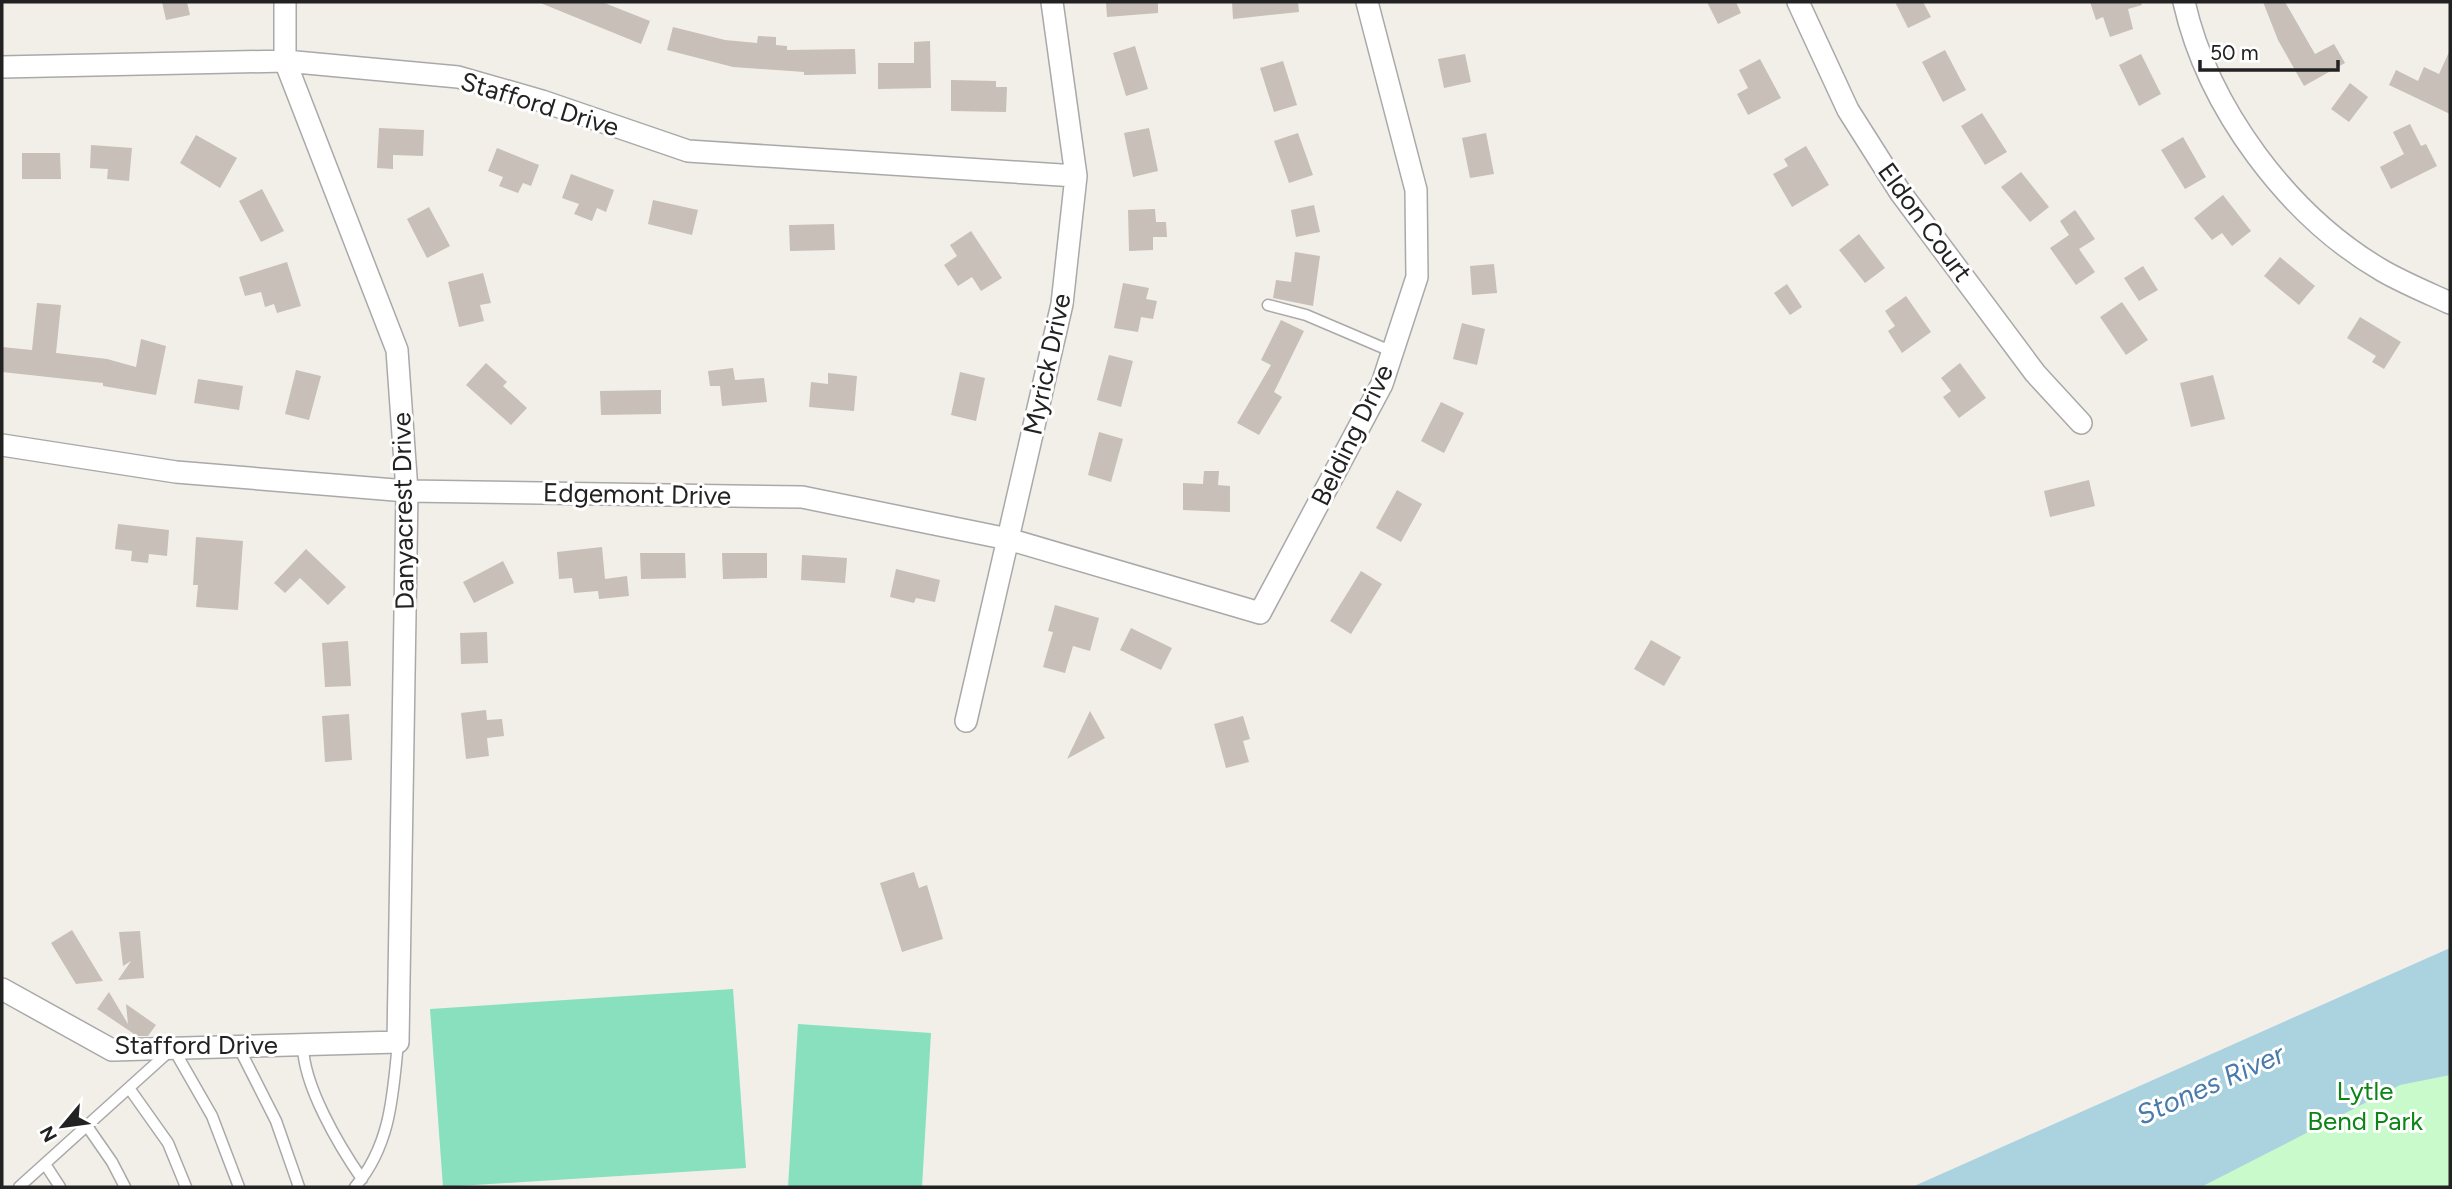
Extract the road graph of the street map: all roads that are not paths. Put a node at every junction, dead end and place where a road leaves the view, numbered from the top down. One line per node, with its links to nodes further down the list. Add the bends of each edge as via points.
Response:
1 (285, 2): 6 (street, Danyacrest Drive)
2 (1052, 2): 8 (street, Myrick Drive)
3 (1367, 2): 11 (street, Belding Drive, via 1416,190 1417,277)
4 (1798, 2): 12 (street, Eldon Court, via 1848,110 1900,192 2035,373)
5 (2184, 2): 9 (street, via 2205,64 2230,113 2260,159 2297,201 2337,238 2382,270)
6 (285, 61): 7 (street, Stafford Drive); 8 (street, Stafford Drive, via 458,77 688,151); 14 (street, Danyacrest Drive, via 397,350)
7 (2, 67)
8 (1076, 176): 15 (street, Myrick Drive, via 1062,304)
9 (2450, 303)
10 (1268, 305): 11 (lane, via 1306,315)
11 (1392, 352): 16 (street, Belding Drive, via 1382,384)
12 (2081, 423)
13 (2, 445): 14 (street, Edgemont Drive, via 176,472)
14 (407, 491): 15 (street, Edgemont Drive, via 802,497); 19 (street, Danyacrest Drive)
15 (1008, 539): 16 (street, Edgemont Drive); 17 (street, Myrick Drive)
16 (1260, 613)
17 (966, 721)
18 (4, 993): 22 (street, Stafford Drive, via 112,1050)
19 (398, 1042): 20 (street, Stafford Drive); 26 (lane, via 391,1113 382,1144)
20 (303, 1045): 21 (street, Stafford Drive); 26 (lane, via 310,1079)
21 (238, 1046): 22 (street, Stafford Drive); 32 (lane, via 276,1121)
22 (173, 1048): 23 (lane); 31 (lane, via 212,1116)
23 (129, 1088): 24 (lane); 30 (lane, via 169,1143)
24 (87, 1126): 25 (lane); 29 (lane)
25 (45, 1164): 27 (lane); 28 (lane)
26 (358, 1183)
27 (19, 1187)
28 (60, 1187)
29 (125, 1187)
30 (186, 1187)
31 (239, 1187)
32 (299, 1187)

